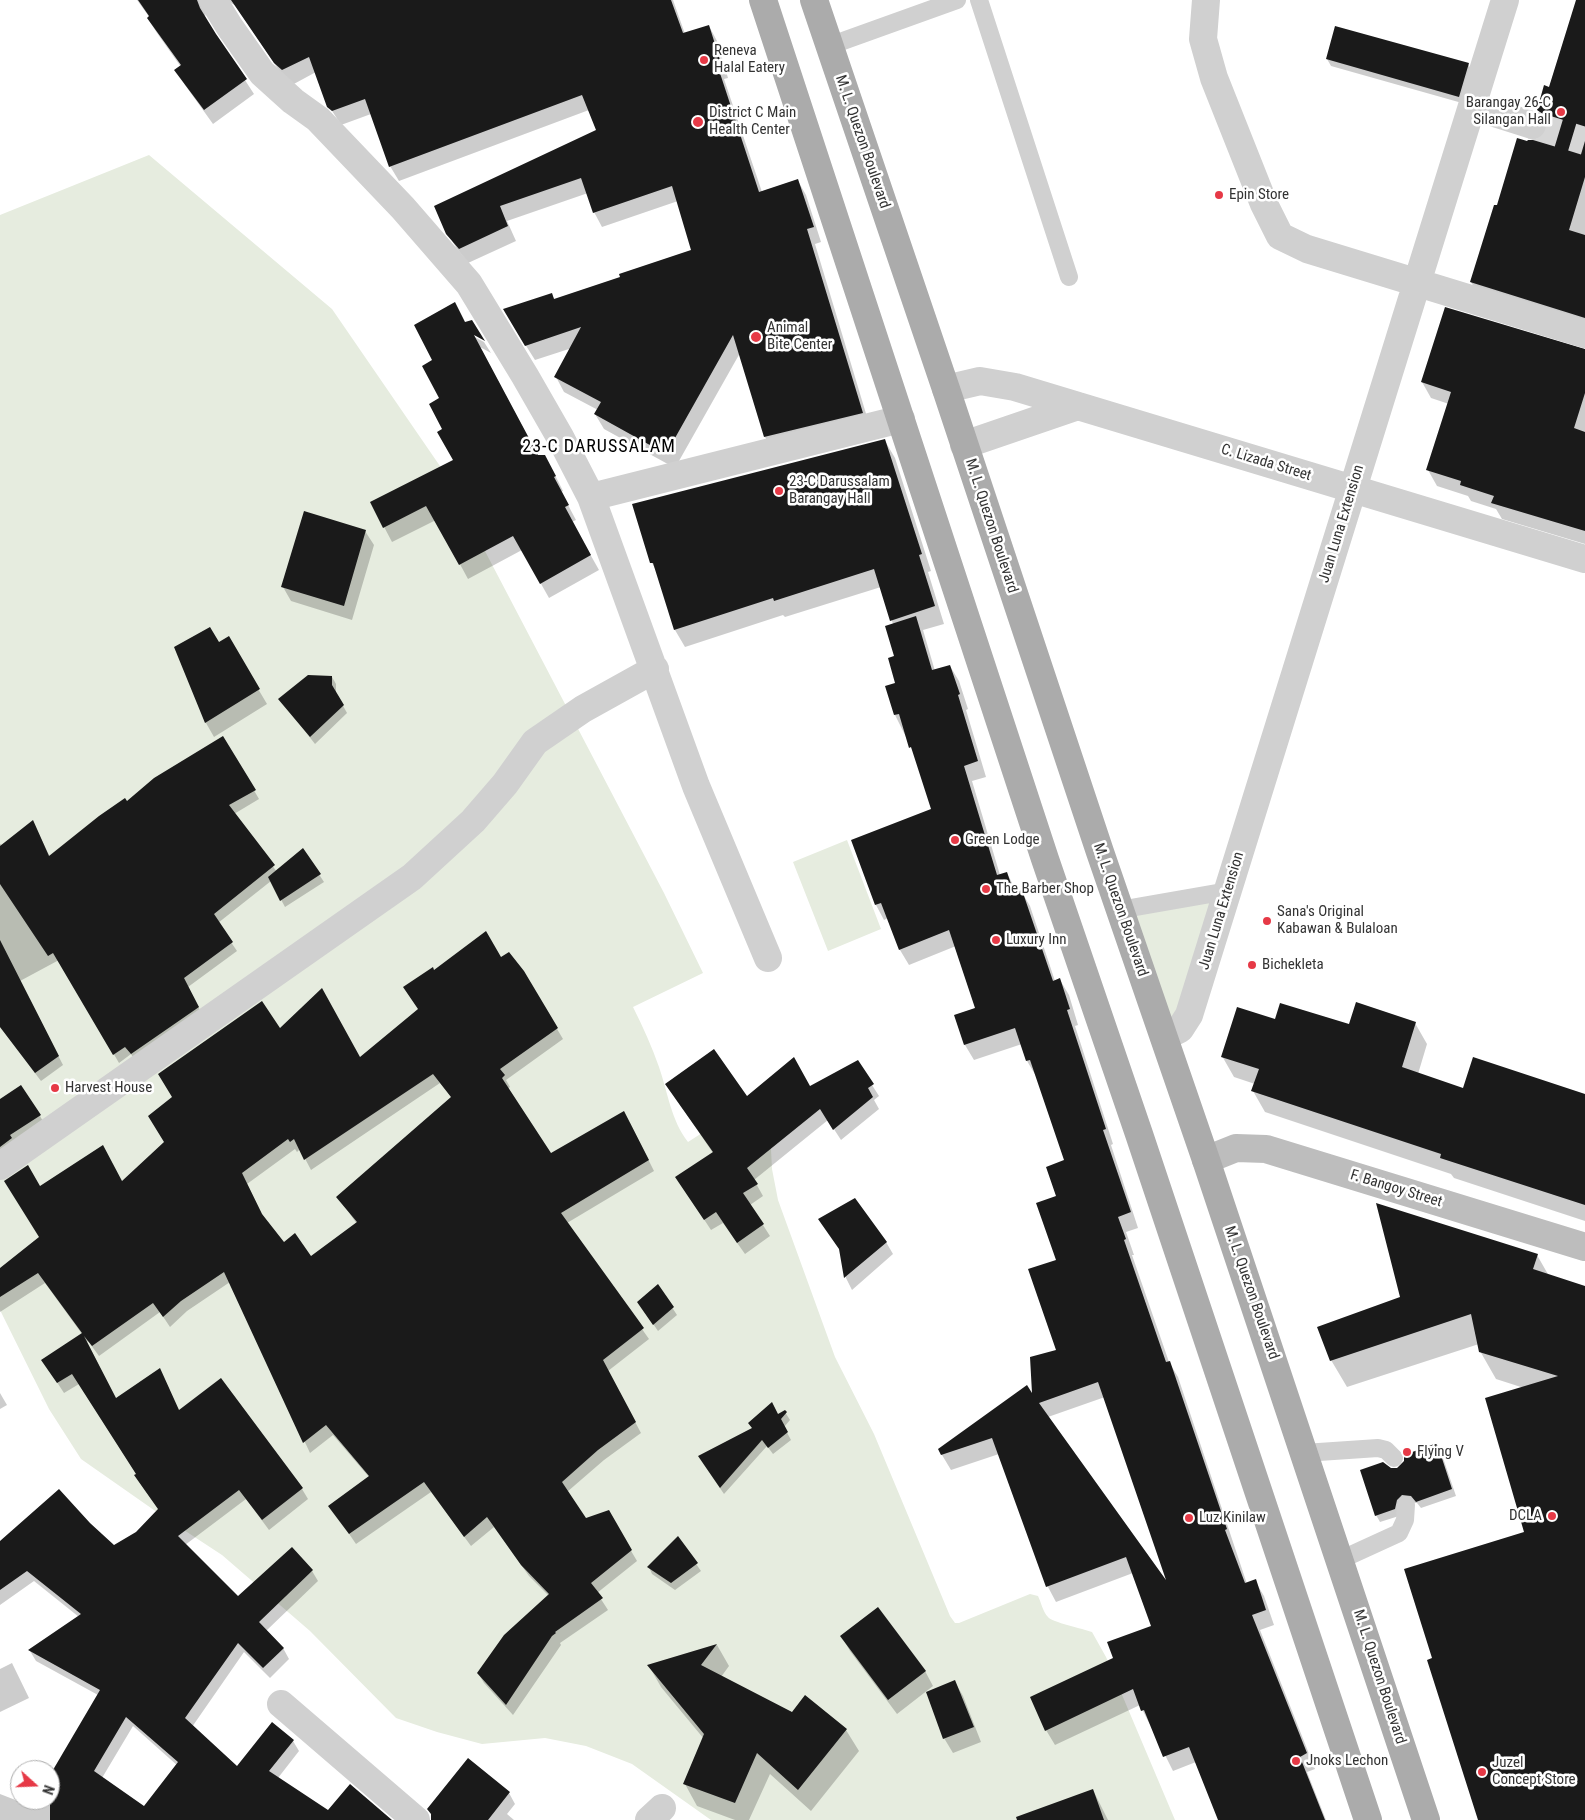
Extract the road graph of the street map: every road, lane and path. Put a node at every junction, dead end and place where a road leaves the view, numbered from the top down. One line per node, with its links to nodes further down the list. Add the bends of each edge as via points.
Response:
1 (214, 0): 19 (street, via 262,73 318,119 469,284 534,391)
2 (763, 0): 16 (main road)
3 (814, 0): 8 (main road, M. L. Quezon Boulevard)
4 (957, 0): 8 (lane)
5 (979, 0): 11 (lane)
6 (1206, 0): 12 (street, via 1203,39 1214,78 1280,236 1307,249)
7 (1505, 0): 9 (street, Juan Luna Extension)
8 (829, 46): 14 (main road, M. L. Quezon Boulevard)
9 (1472, 106): 10 (street); 12 (street, Juan Luna Extension)
10 (1532, 125)
11 (1069, 278)
12 (1417, 283): 13 (street); 18 (street, Juan Luna Extension)
13 (1585, 334)
14 (946, 389): 15 (street, C. Lizada Street, via 980,381 1015,387); 17 (main road, M. L. Quezon Boulevard)
15 (1078, 406): 17 (street); 18 (street, C. Lizada Street)
16 (900, 419): 19 (street); 35 (main road)
17 (964, 446): 23 (main road, M. L. Quezon Boulevard)
18 (1353, 489): 20 (street, C. Lizada Street); 22 (street, Juan Luna Extension)
19 (591, 497): 21 (street)
20 (1585, 559)
21 (655, 669): 24 (street, via 696,786); 27 (street, via 583,709 535,742 473,821 412,877)
22 (1228, 892): 23 (lane); 25 (street, Juan Luna Extension, via 1189,1015 1180,1030)
23 (1119, 910): 25 (main road, M. L. Quezon Boulevard)
24 (768, 958)
25 (1164, 1037): 26 (main road, M. L. Quezon Boulevard)
26 (1206, 1160): 28 (street, F. Bangoy Street, via 1236,1148 1266,1149); 29 (main road, M. L. Quezon Boulevard)
27 (0, 1166)
28 (1585, 1247)
29 (1304, 1453): 30 (lane, via 1378,1448 1386,1450); 32 (main road, M. L. Quezon Boulevard)
30 (1394, 1458)
31 (1406, 1505): 32 (lane, via 1399,1532)
32 (1340, 1560): 36 (main road, M. L. Quezon Boulevard)
33 (281, 1704): 34 (street)
34 (416, 1820)
35 (1368, 1820)
36 (1426, 1820)

